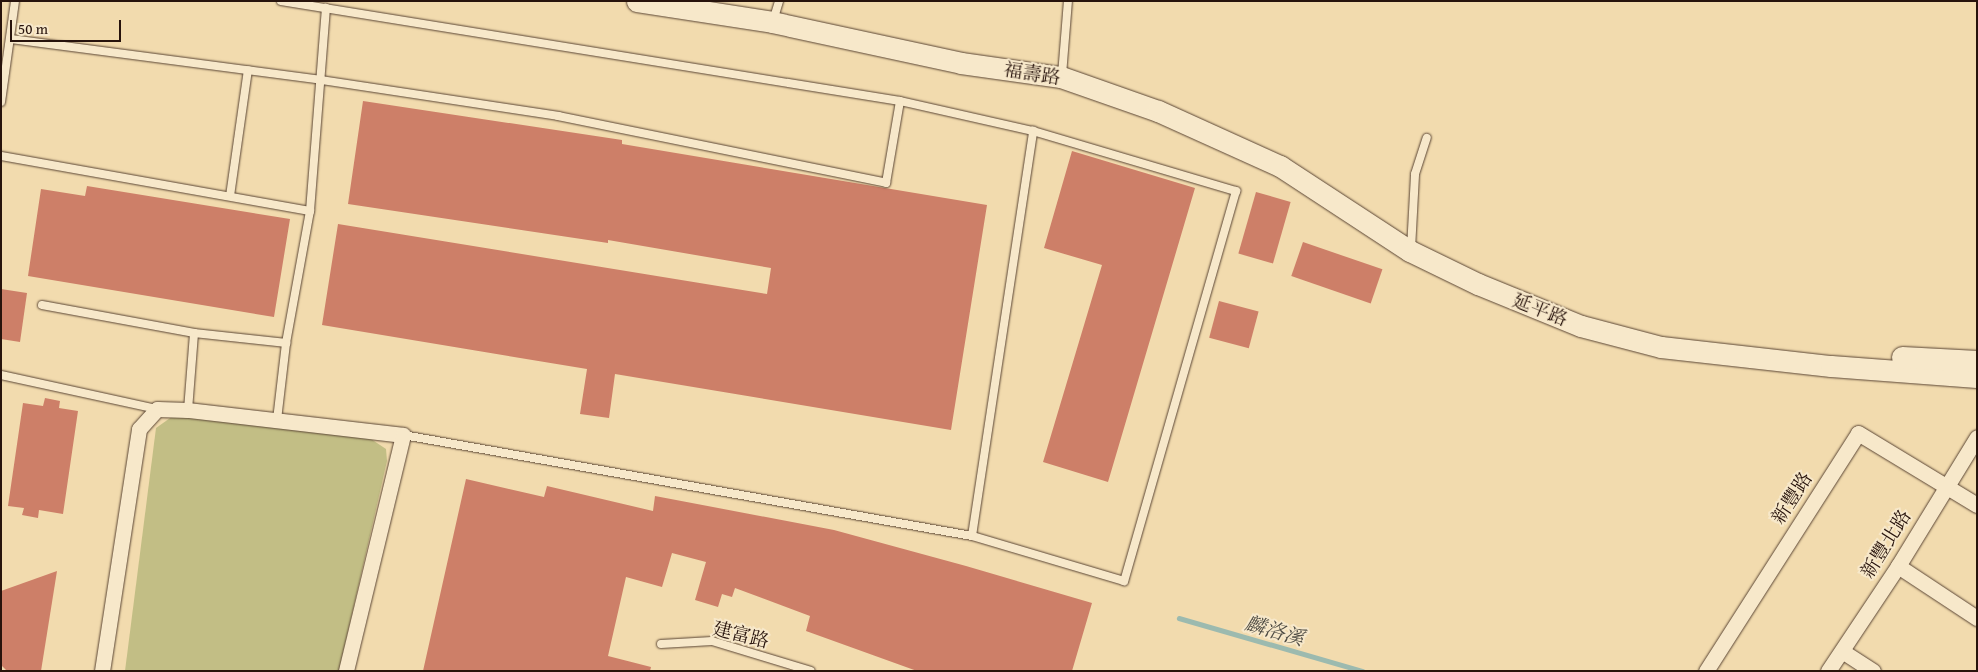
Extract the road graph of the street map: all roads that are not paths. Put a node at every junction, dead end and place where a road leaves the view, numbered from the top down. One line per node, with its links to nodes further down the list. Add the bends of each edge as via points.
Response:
1 (15, 1): 8 (lane)
2 (281, 1): 6 (lane)
3 (637, 1): 7 (street, 福壽路)
4 (779, 1): 7 (lane)
5 (1068, 1): 10 (lane)
6 (326, 8): 11 (lane); 12 (lane)
7 (772, 22): 10 (street, 福壽路, via 961,63)
8 (10, 39): 9 (lane); 13 (lane)
9 (248, 70): 11 (lane); 18 (lane)
10 (1061, 77): 17 (street, 福壽路, via 1158,111)
11 (321, 80): 12 (lane, via 558,116 886,183); 19 (lane)
12 (900, 101): 14 (lane)
13 (1, 102)
14 (1033, 130): 35 (lane); 35 (lane, via 1236,191 1124,581)
15 (1427, 138): 20 (lane, via 1415,174)
16 (1, 156): 18 (lane)
17 (1280, 166): 20 (street, 延平路)
18 (230, 196): 19 (lane)
19 (310, 211): 23 (lane)
20 (1410, 251): 25 (street, 延平路, via 1478,284 1581,326 1662,347)
21 (42, 305): 22 (lane)
22 (194, 333): 23 (lane); 29 (lane)
23 (286, 343): 30 (lane)
24 (1977, 361): 25 (street, 延平路, via 1858,355)
25 (1831, 366): 27 (street, 延平路)
26 (1, 375): 28 (lane)
27 (1977, 377)
28 (157, 409): 29 (street); 40 (street, via 139,429)
29 (188, 410): 30 (street)
30 (277, 420): 31 (street)
31 (403, 435): 35 (lane); 41 (street)
32 (1977, 436): 33 (street, 新豐北路)
33 (1945, 486): 34 (street); 36 (street, 新豐北路); 43 (street, 新豐路, via 1858,433)
34 (1977, 505)
35 (972, 536)
36 (1898, 566): 37 (street); 39 (street, 新豐北路)
37 (1977, 618)
38 (661, 644): 42 (lane, 建富路, via 712,641)
39 (1842, 651): 44 (street, 新豐北路); 45 (street)
40 (102, 671)
41 (346, 671)
42 (811, 671)
43 (1706, 671)
44 (1828, 671)
45 (1873, 671)

